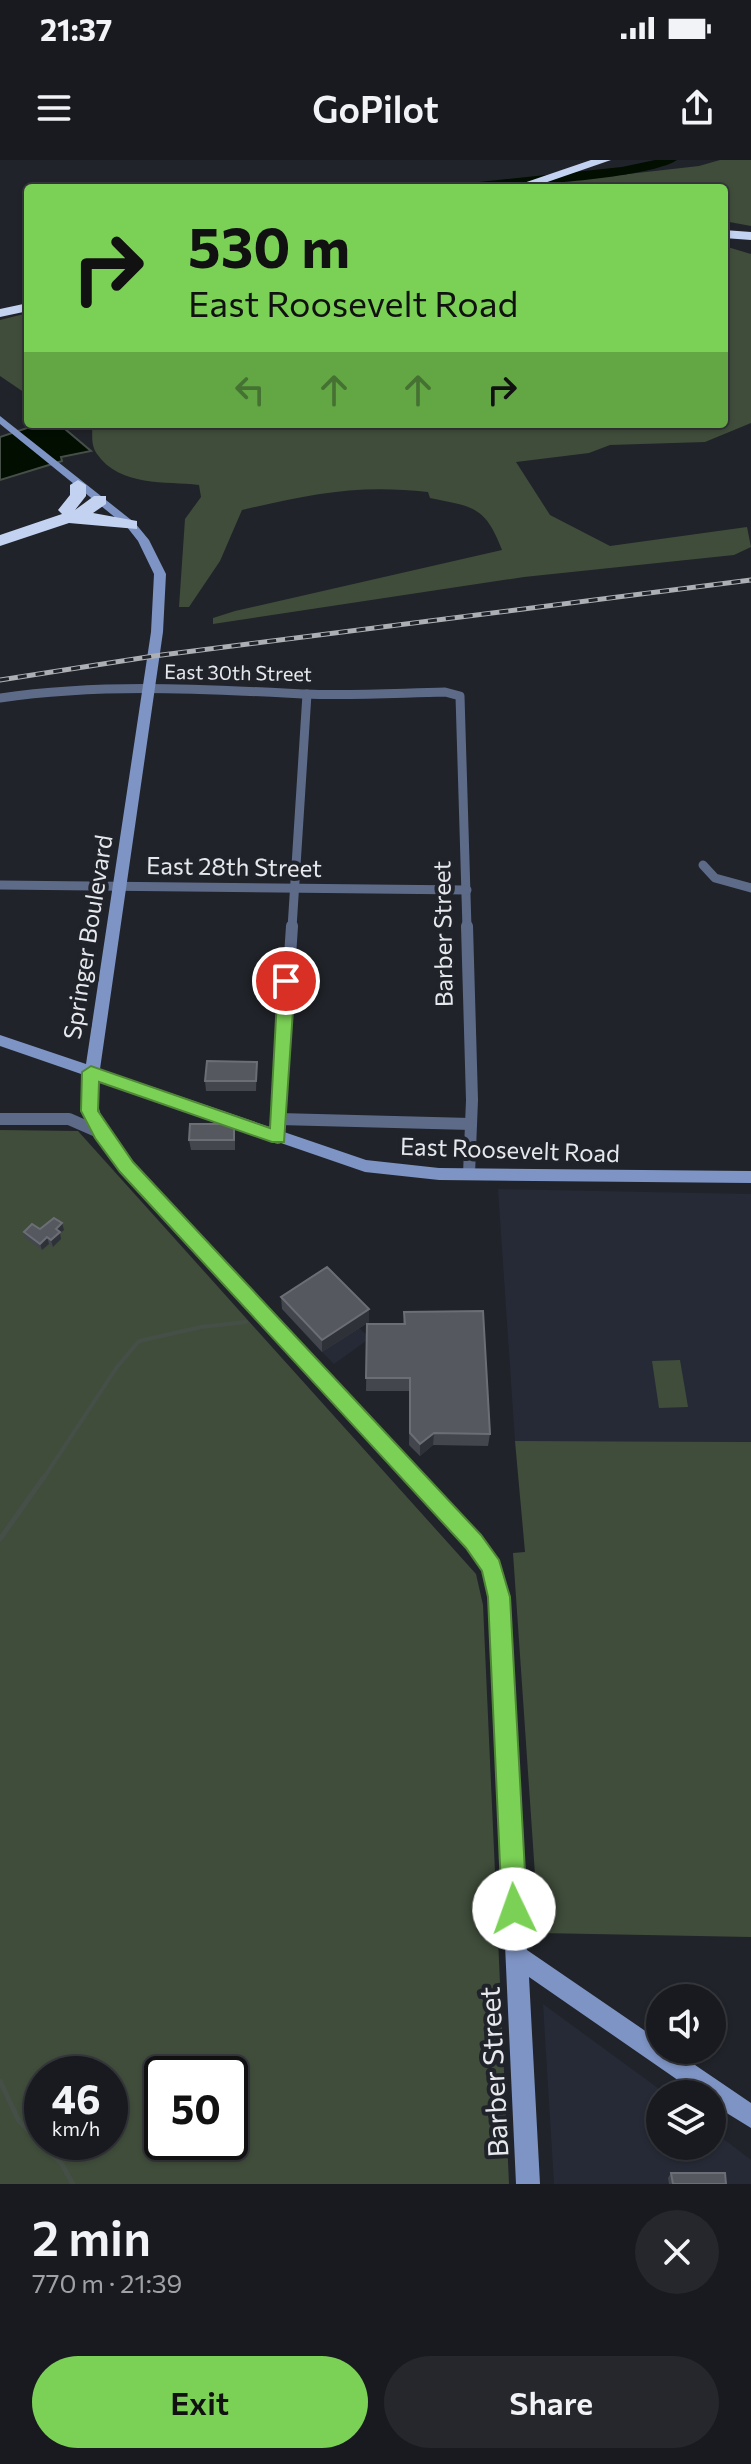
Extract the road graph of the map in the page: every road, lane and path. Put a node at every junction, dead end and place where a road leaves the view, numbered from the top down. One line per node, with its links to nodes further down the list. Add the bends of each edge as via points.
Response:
1 (591, 160): 3 (highway)
2 (604, 160): 3 (highway)
3 (552, 177): 4 (highway)
4 (529, 184)
5 (728, 234): 6 (highway)
6 (751, 236)
7 (24, 297): 8 (highway)
8 (0, 302)
9 (24, 308): 10 (highway)
10 (0, 313)
11 (0, 419): 12 (main road, Springer Boulevard)
12 (75, 482): 13 (main road, Springer Boulevard); 14 (highway, via 78,496)
13 (100, 500): 14 (highway); 15 (main road, Springer Boulevard)
14 (66, 514): 15 (highway); 16 (highway); 17 (highway)
15 (131, 525): 18 (main road, Springer Boulevard, via 160,574 161,603)
16 (0, 532)
17 (0, 541)
18 (148, 689): 19 (street, East 30th Street, via 215,687); 21 (street, East 30th Street); 23 (main road, Springer Boulevard)
19 (307, 694): 20 (street, East 30th Street); 25 (street)
20 (458, 695): 27 (street, Barber Street)
21 (0, 698)
22 (703, 865): 26 (street, via 715,878)
23 (119, 884): 24 (street, East 28th Street); 25 (street, East 28th Street); 29 (main road, Springer Boulevard)
24 (0, 885)
25 (295, 887): 27 (street, East 28th Street); 31 (street)
26 (751, 888)
27 (467, 890): 32 (street, Barber Street)
28 (0, 1040): 29 (main road, East Roosevelt Road)
29 (91, 1072): 33 (main road, Springer Boulevard, via 90,1111); 34 (main road, East Roosevelt Road)
30 (0, 1119): 33 (street, via 69,1119)
31 (279, 1119): 32 (street); 34 (street)
32 (471, 1124): 35 (street, Barber Street)
33 (101, 1133): 37 (main road, Springer Boulevard, via 126,1167 492,1567 499,1597)
34 (278, 1138): 35 (main road, East Roosevelt Road, via 365,1166)
35 (469, 1174): 36 (main road, East Roosevelt Road)
36 (751, 1177)
37 (517, 1956): 38 (main road); 39 (main road, Barber Street)
38 (751, 2117)
39 (528, 2184)

